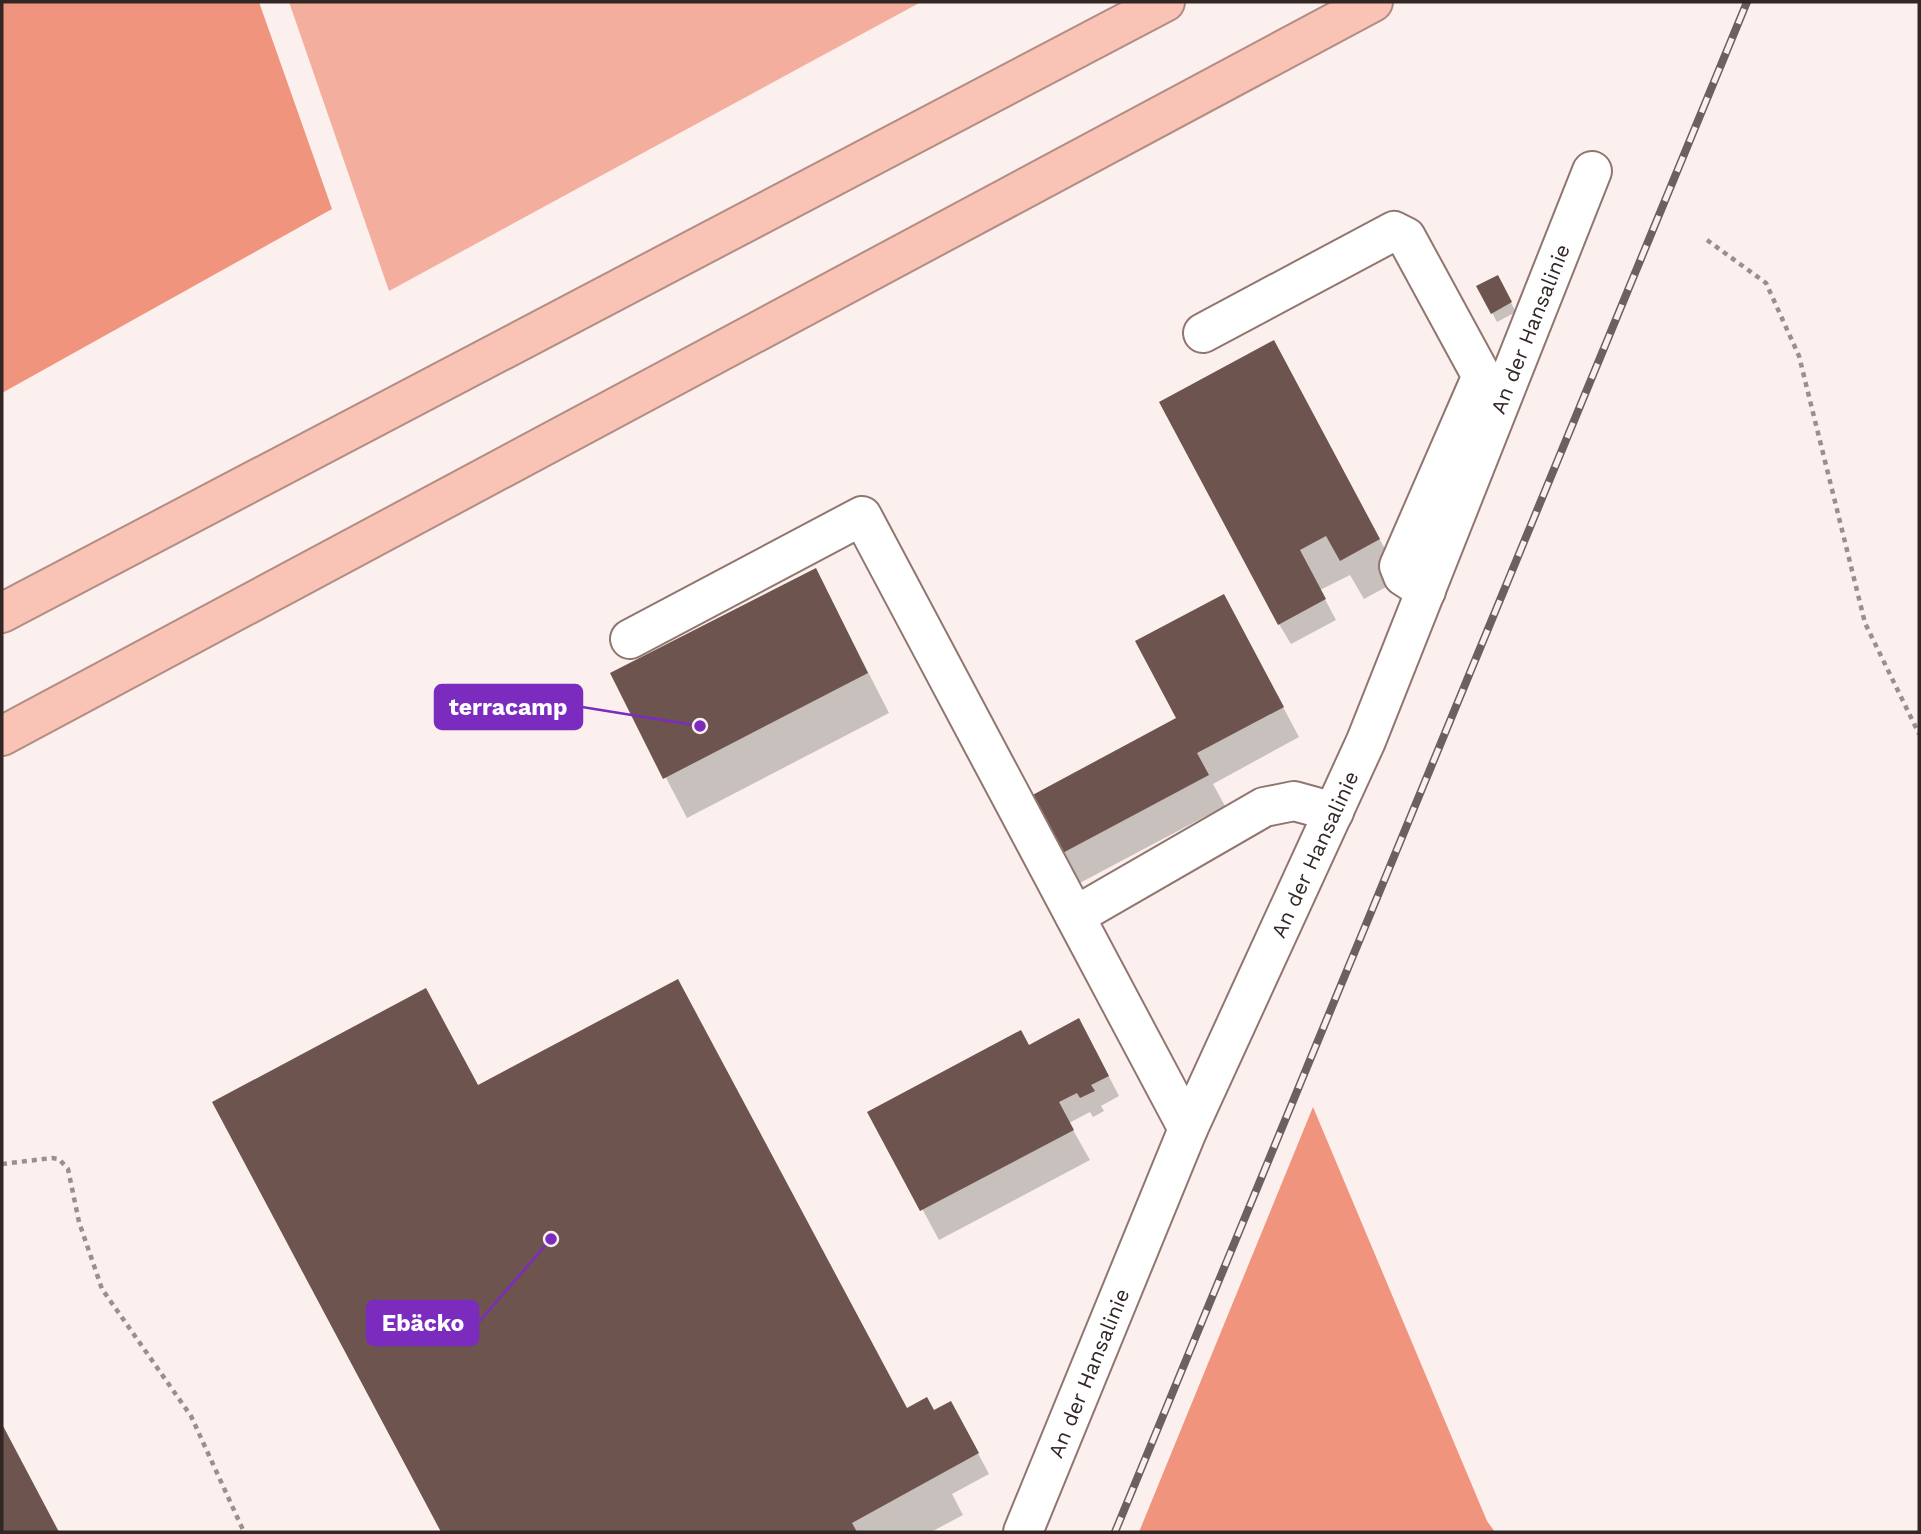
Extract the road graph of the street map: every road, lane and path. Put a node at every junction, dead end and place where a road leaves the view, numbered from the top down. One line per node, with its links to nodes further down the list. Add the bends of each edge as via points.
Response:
1 (1165, 2): 7 (highway)
2 (1373, 2): 10 (highway)
3 (1592, 171): 6 (street, An der Hansalinie)
4 (1707, 240): 9 (path, via 1766,282 1799,356 1865,623)
5 (1203, 333): 6 (street, via 1394,231 1406,237 1480,373 1399,566 1403,576)
6 (1426, 591): 11 (street, An der Hansalinie)
7 (2, 613)
8 (630, 639): 12 (street, via 862,516)
9 (1919, 734)
10 (2, 736)
11 (1334, 812): 12 (street, via 1294,801 1264,807); 13 (street, An der Hansalinie)
12 (1074, 916): 13 (street)
13 (1188, 1129): 16 (street, An der Hansalinie)
14 (2, 1164): 15 (path, via 52,1158 60,1159 68,1169 82,1234 102,1289 191,1416)
15 (244, 1532)
16 (1023, 1532)

